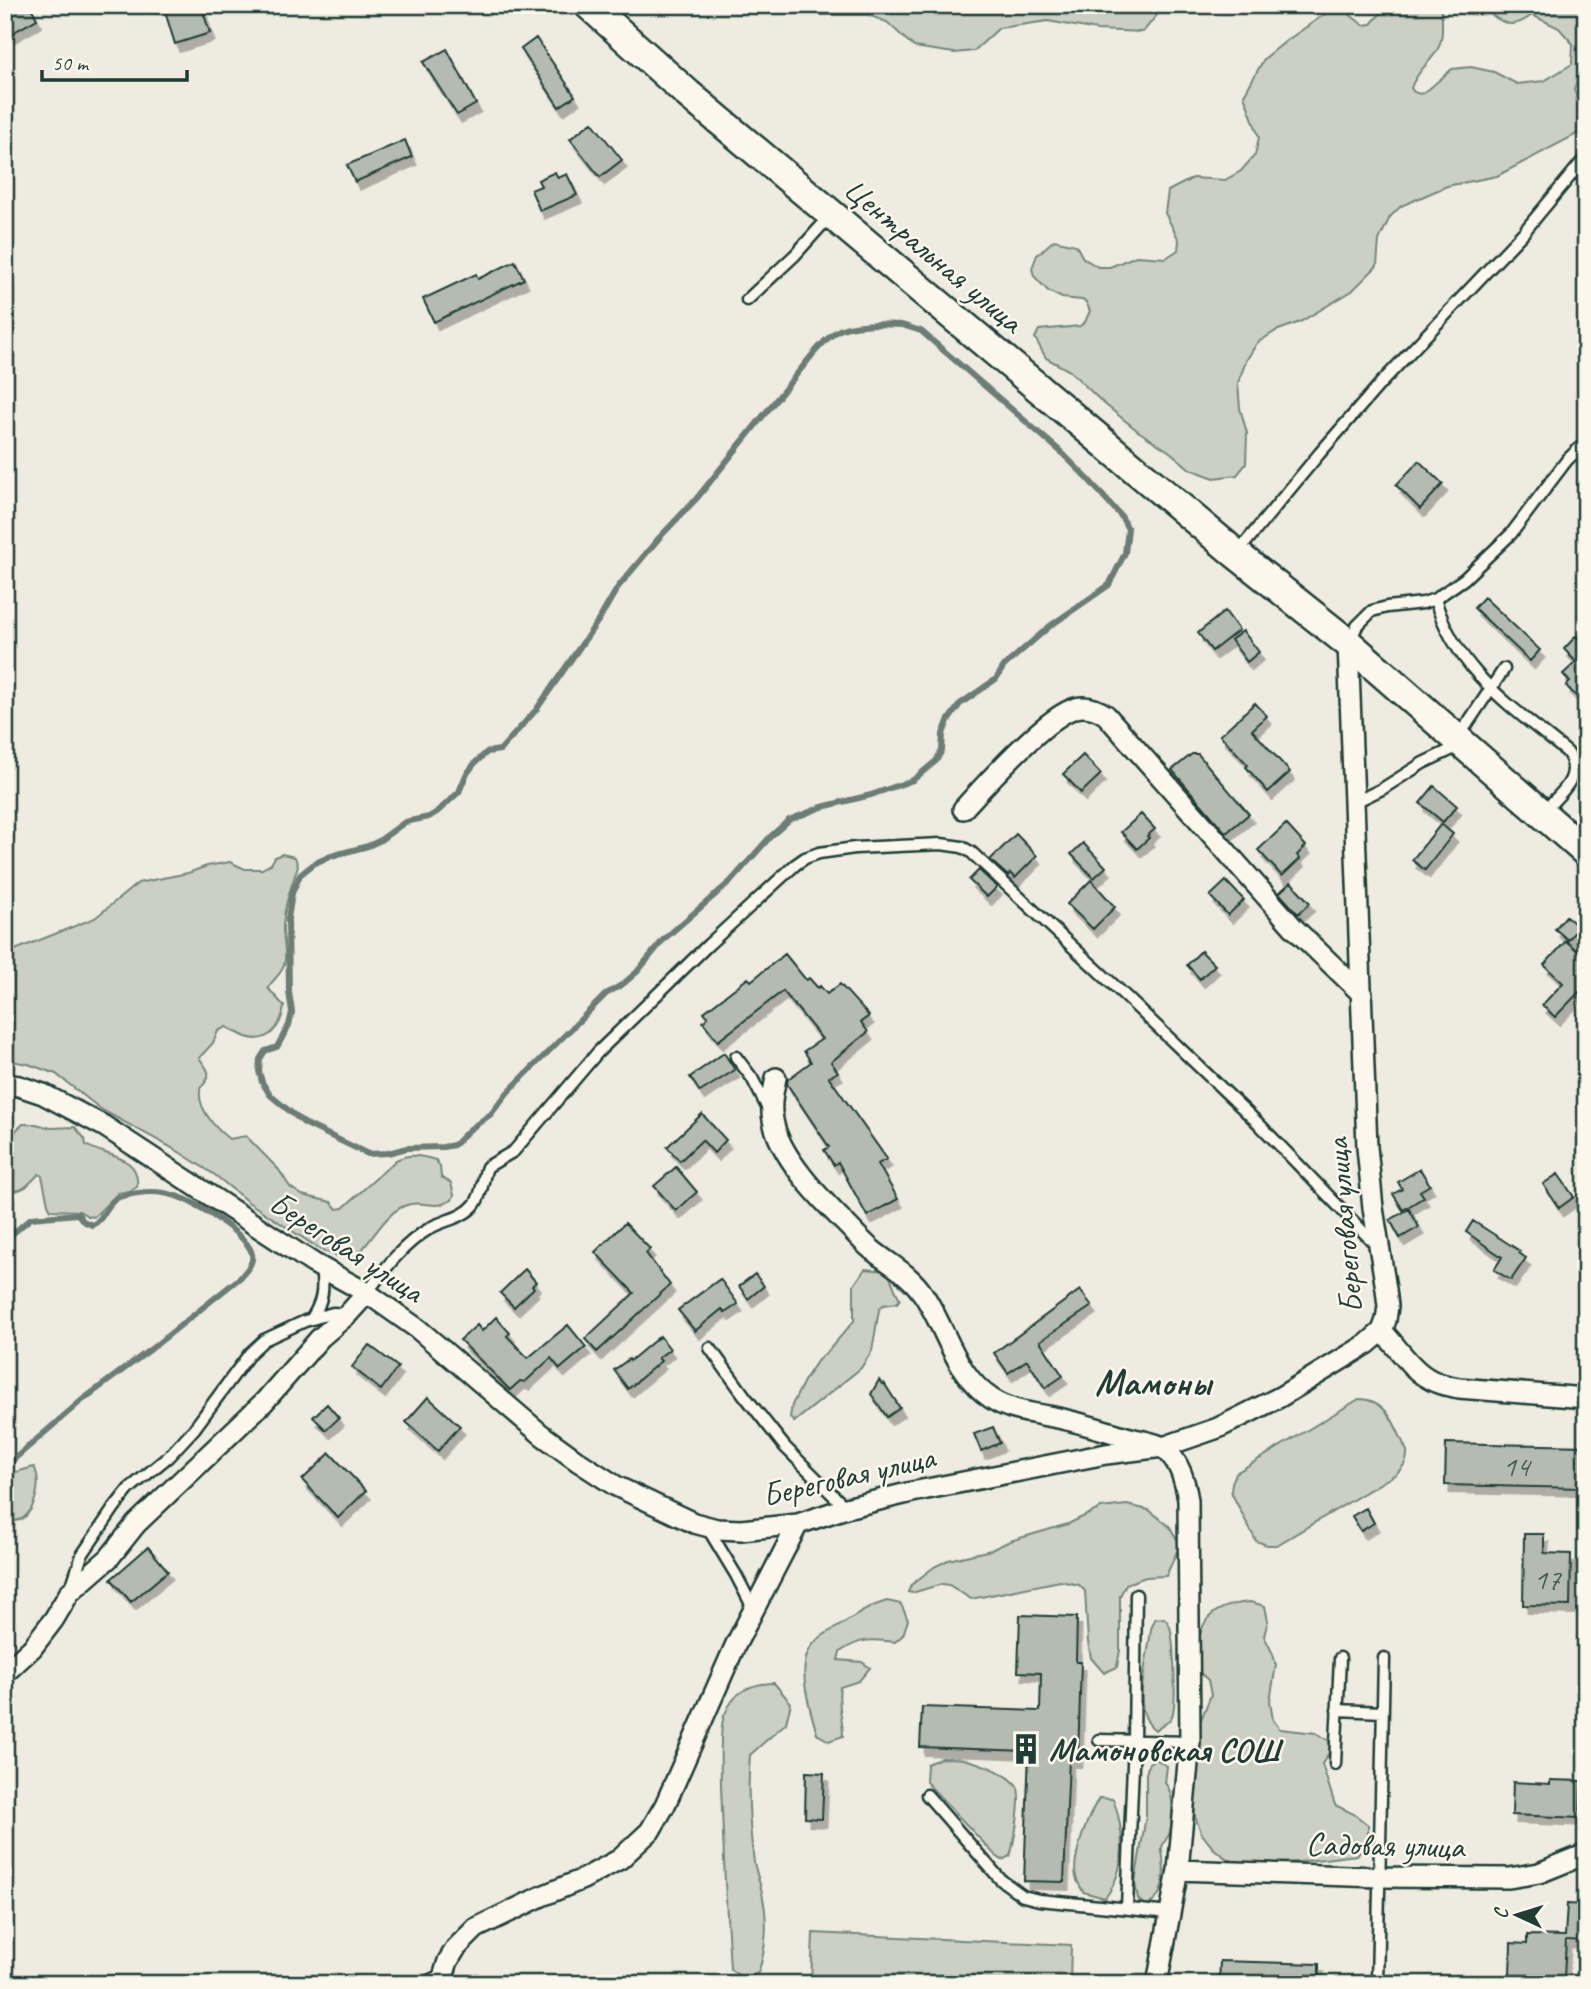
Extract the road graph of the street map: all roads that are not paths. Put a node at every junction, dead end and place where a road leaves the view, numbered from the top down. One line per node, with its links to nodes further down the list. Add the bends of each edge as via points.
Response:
1 (589, 5): 3 (street, Центральная улица)
2 (1586, 157): 6 (lane, via 1523,233 1380,384)
3 (832, 213): 4 (lane); 6 (street, Центральная улица)
4 (747, 300)
5 (1586, 442): 7 (lane, via 1511,534 1464,579)
6 (1236, 554): 8 (street, Центральная улица)
7 (1435, 599): 8 (lane, via 1372,611); 10 (lane, via 1461,655)
8 (1348, 643): 11 (street, Центральная улица); 14 (street, Береговая улица)
9 (1504, 669): 10 (lane)
10 (1492, 690): 11 (lane); 12 (lane, via 1567,752)
11 (1460, 742): 14 (lane); 16 (street, Центральная улица)
12 (1574, 763): 13 (lane); 16 (lane, via 1569,782)
13 (1586, 769)
14 (1354, 802): 18 (street, Береговая улица)
15 (963, 809): 18 (street, via 1059,716 1079,707 1098,709 1294,929)
16 (1541, 814): 17 (street, Центральная улица)
17 (1586, 852)
18 (1362, 994): 23 (street, Береговая улица, via 1367,1147)
19 (736, 1057): 22 (lane)
20 (776, 1078): 22 (street)
21 (5, 1084): 24 (street, Береговая улица, via 43,1094 104,1126)
22 (773, 1122): 31 (street, via 778,1138 813,1189 869,1248 901,1270 923,1294 957,1360 981,1390 1011,1409)
23 (1379, 1248): 25 (lane, via 1258,1123 971,852 953,845 916,845 819,853 795,865 598,1052 514,1151 487,1167 473,1207 416,1237); 28 (street, Береговая улица, via 1388,1306)
24 (321, 1268): 25 (street, Береговая улица); 27 (lane, via 323,1293)
25 (367, 1293): 26 (street); 34 (street, Береговая улица, via 579,1462 617,1486)
26 (348, 1314): 27 (lane); 35 (street, via 320,1338 264,1402 135,1524 109,1558)
27 (312, 1318): 35 (lane, via 264,1340 250,1353 194,1429 129,1489 82,1555)
28 (1382, 1332): 30 (street, via 1417,1370 1440,1384); 31 (street, Береговая улица, via 1247,1415)
29 (710, 1348): 32 (lane, via 785,1447)
30 (1586, 1398)
31 (1163, 1447): 32 (street, Береговая улица, via 1025,1469); 45 (street, via 1181,1470 1188,1500)
32 (846, 1508): 33 (street, Береговая улица)
33 (798, 1524): 34 (street, Береговая улица, via 741,1530); 37 (street)
34 (706, 1526): 37 (lane)
35 (70, 1592): 40 (street, via 32,1648)
36 (1136, 1595): 44 (lane)
37 (754, 1609): 53 (street, via 650,1831 620,1859 476,1928 456,1948)
38 (1340, 1658): 41 (lane)
39 (1384, 1658): 42 (lane)
40 (5, 1673)
41 (1337, 1710): 42 (lane); 46 (lane)
42 (1383, 1713): 50 (lane)
43 (1099, 1740): 44 (lane)
44 (1134, 1741): 45 (lane); 51 (lane)
45 (1190, 1742): 49 (street)
46 (1335, 1764)
47 (927, 1795): 51 (lane, via 1012,1890 1038,1900)
48 (1586, 1854): 50 (street, Садовая улица, via 1522,1877)
49 (1178, 1870): 50 (street, Садовая улица); 52 (street)
50 (1379, 1877): 56 (lane)
51 (1127, 1908): 52 (lane)
52 (1170, 1913): 55 (street)
53 (442, 1979): 54 (lane)
54 (422, 1984)
55 (1157, 1984)
56 (1377, 1984)

